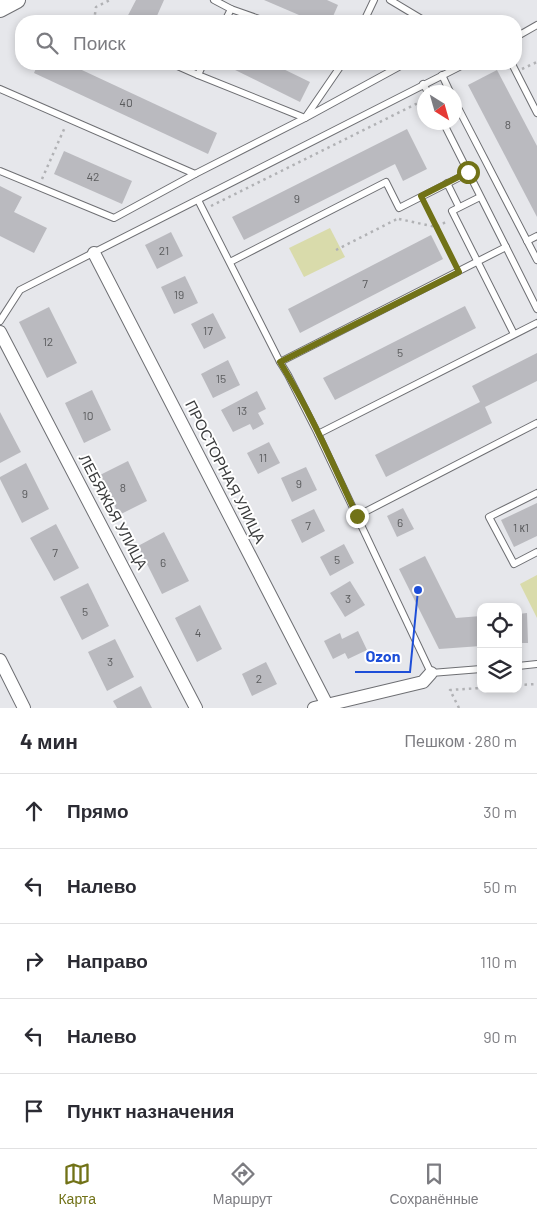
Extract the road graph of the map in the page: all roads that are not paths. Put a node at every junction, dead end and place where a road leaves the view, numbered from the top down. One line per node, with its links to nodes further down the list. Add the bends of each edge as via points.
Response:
1 (17, 0): 5 (street)
2 (214, 0): 6 (lane)
3 (374, 0): 9 (lane)
4 (390, 0): 10 (lane)
5 (0, 9)
6 (231, 9): 7 (lane); 8 (lane)
7 (228, 15)
8 (248, 15)
9 (367, 15)
10 (415, 15)
11 (537, 25): 12 (lane)
12 (522, 34)
13 (187, 70): 19 (lane)
14 (200, 70): 19 (lane)
15 (338, 70): 26 (lane)
16 (393, 70): 26 (lane)
17 (452, 70): 20 (lane)
18 (515, 70): 24 (lane)
19 (198, 75): 26 (lane)
20 (442, 75): 21 (lane); 22 (lane)
21 (423, 84): 33 (lane)
22 (447, 85)
23 (0, 89): 30 (lane)
24 (537, 113)
25 (462, 115): 36 (lane)
26 (305, 118): 30 (lane)
27 (447, 130): 29 (lane)
28 (0, 171): 30 (lane, via 114,218)
29 (468, 172): 31 (lane); 32 (lane)
30 (195, 174)
31 (447, 183): 34 (lane); 40 (lane, via 399,208 386,182)
32 (480, 197): 34 (lane); 37 (lane)
33 (198, 200): 38 (lane); 40 (lane)
34 (460, 207): 41 (lane, via 452,211)
35 (537, 236): 36 (lane)
36 (527, 241): 39 (lane)
37 (506, 248): 41 (lane); 42 (lane)
38 (94, 253): 43 (lane, via 20,290); 58 (street, ПРОСТОРНАЯ УЛИЦА)
39 (537, 260)
40 (230, 262): 47 (lane)
41 (478, 262): 46 (lane); 47 (lane)
42 (537, 309)
43 (0, 321)
44 (537, 322): 46 (lane)
45 (0, 332): 60 (street, ЛЕБЯЖЬЯ УЛИЦА)
46 (514, 334): 49 (lane)
47 (280, 362): 49 (lane)
48 (537, 423): 51 (lane)
49 (318, 434): 51 (lane)
50 (537, 493): 52 (lane, via 490,518 514,564)
51 (357, 516): 57 (lane)
52 (537, 552)
53 (0, 660): 59 (street)
54 (537, 664): 55 (lane)
55 (522, 666)
56 (477, 669): 57 (lane)
57 (431, 674): 58 (street, via 423,682)
58 (327, 705): 61 (street)
59 (24, 708)
60 (196, 708)
61 (314, 708)

